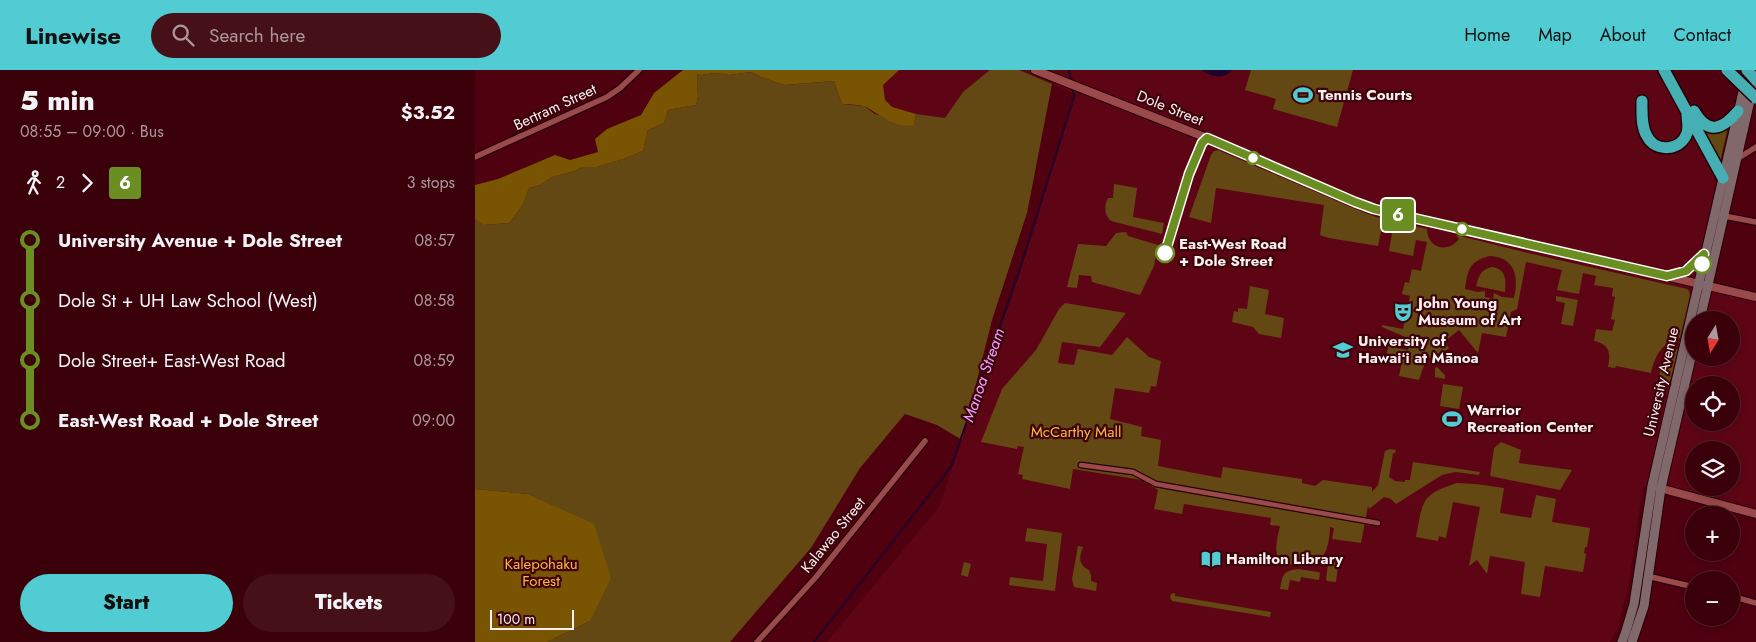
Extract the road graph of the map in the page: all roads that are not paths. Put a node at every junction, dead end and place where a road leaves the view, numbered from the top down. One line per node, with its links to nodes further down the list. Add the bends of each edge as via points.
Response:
1 (639, 70): 13 (street, Bertram Street, via 607,96)
2 (1035, 70): 20 (street, Dole Street, via 1207,138 1364,206)
3 (1664, 70): 10 (highway)
4 (1670, 70): 11 (highway, via 1697,116 1706,125 1724,126)
5 (1727, 70): 8 (highway, bridge)
6 (1733, 70): 8 (highway, bridge)
7 (1753, 77): 11 (main road, University Avenue); 14 (main road, University Avenue)
8 (1756, 97)
9 (1642, 101): 10 (highway, via 1645,133 1660,147 1676,146 1685,138 1688,126)
10 (1686, 109): 15 (highway)
11 (1738, 110): 15 (main road, University Avenue)
12 (1756, 147): 14 (street)
13 (475, 157)
14 (1737, 160): 17 (main road, University Avenue)
15 (1723, 178): 16 (main road, University Avenue)
16 (1713, 214): 17 (street); 19 (main road, University Avenue)
17 (1723, 216): 18 (street); 22 (main road, University Avenue)
18 (1756, 222)
19 (1704, 254): 20 (street, via 1686,271); 21 (main road, University Avenue)
20 (1667, 276): 21 (street, Dole Street)
21 (1698, 284): 22 (street, Dole Street); 28 (main road, University Avenue)
22 (1707, 286): 23 (street, Dole Street); 24 (main road, University Avenue)
23 (1756, 297)
24 (1702, 311)
25 (1689, 366): 29 (main road, University Avenue)
26 (925, 441): 37 (street, Kalawao Street, via 816,577)
27 (1081, 465): 31 (street, via 1133,472 1157,485)
28 (1652, 486): 29 (street); 32 (main road, University Avenue)
29 (1661, 488): 30 (street); 33 (main road, University Avenue)
30 (1756, 514)
31 (1378, 523)
32 (1638, 575): 33 (street); 38 (main road, University Avenue, via 1629,621)
33 (1648, 576): 34 (street); 39 (main road, University Avenue, via 1644,606)
34 (1685, 584)
35 (1740, 599): 36 (street)
36 (1756, 603)
37 (757, 642)
38 (1621, 642)
39 (1633, 642)

